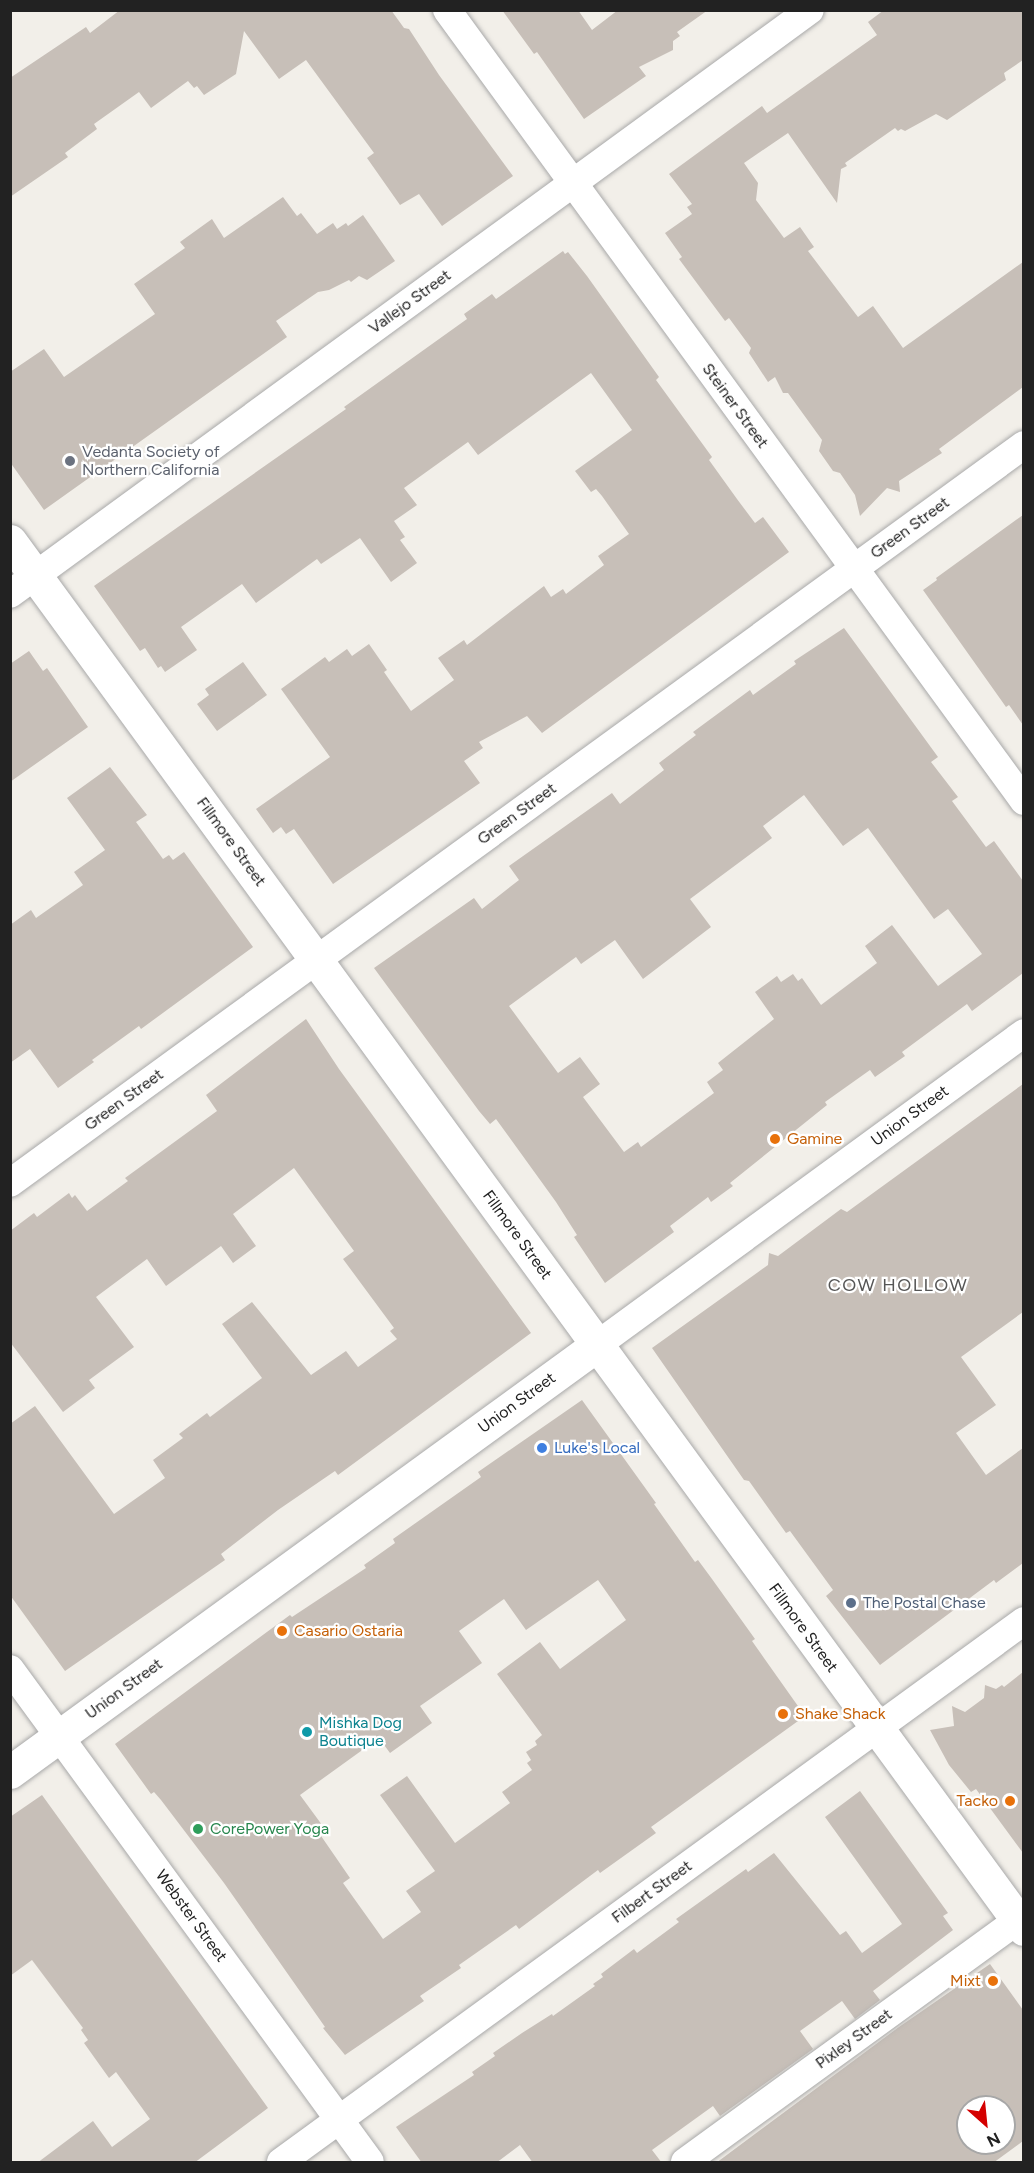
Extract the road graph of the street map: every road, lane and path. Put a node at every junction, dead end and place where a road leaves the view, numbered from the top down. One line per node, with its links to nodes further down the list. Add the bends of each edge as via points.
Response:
1 (447, 10): 3 (street, Steiner Street)
2 (810, 10): 3 (street, Vallejo Street)
3 (573, 184): 6 (street, Steiner Street); 7 (street, Vallejo Street)
4 (1023, 445): 6 (street, Green Street)
5 (10, 541): 7 (street, Fillmore Street)
6 (853, 569): 8 (street, Steiner Street); 9 (street, Green Street)
7 (23, 585): 9 (street, Fillmore Street)
8 (1023, 801)
9 (316, 960): 11 (street, Green Street); 12 (street, Fillmore Street)
10 (1023, 1033): 12 (street, Union Street)
11 (10, 1183)
12 (597, 1345): 15 (street, Fillmore Street); 16 (street, Union Street)
13 (1023, 1621): 15 (street, Filbert Street)
14 (10, 1669): 16 (street, Webster Street)
15 (877, 1728): 18 (street, Fillmore Street); 19 (street, Filbert Street)
16 (60, 1736): 17 (street, Union Street); 19 (street, Webster Street)
17 (10, 1772)
18 (1021, 1922): 22 (street, Pixley Street)
19 (339, 2120): 20 (street, Filbert Street); 21 (street, Webster Street)
20 (282, 2163)
21 (370, 2163)
22 (685, 2163)

